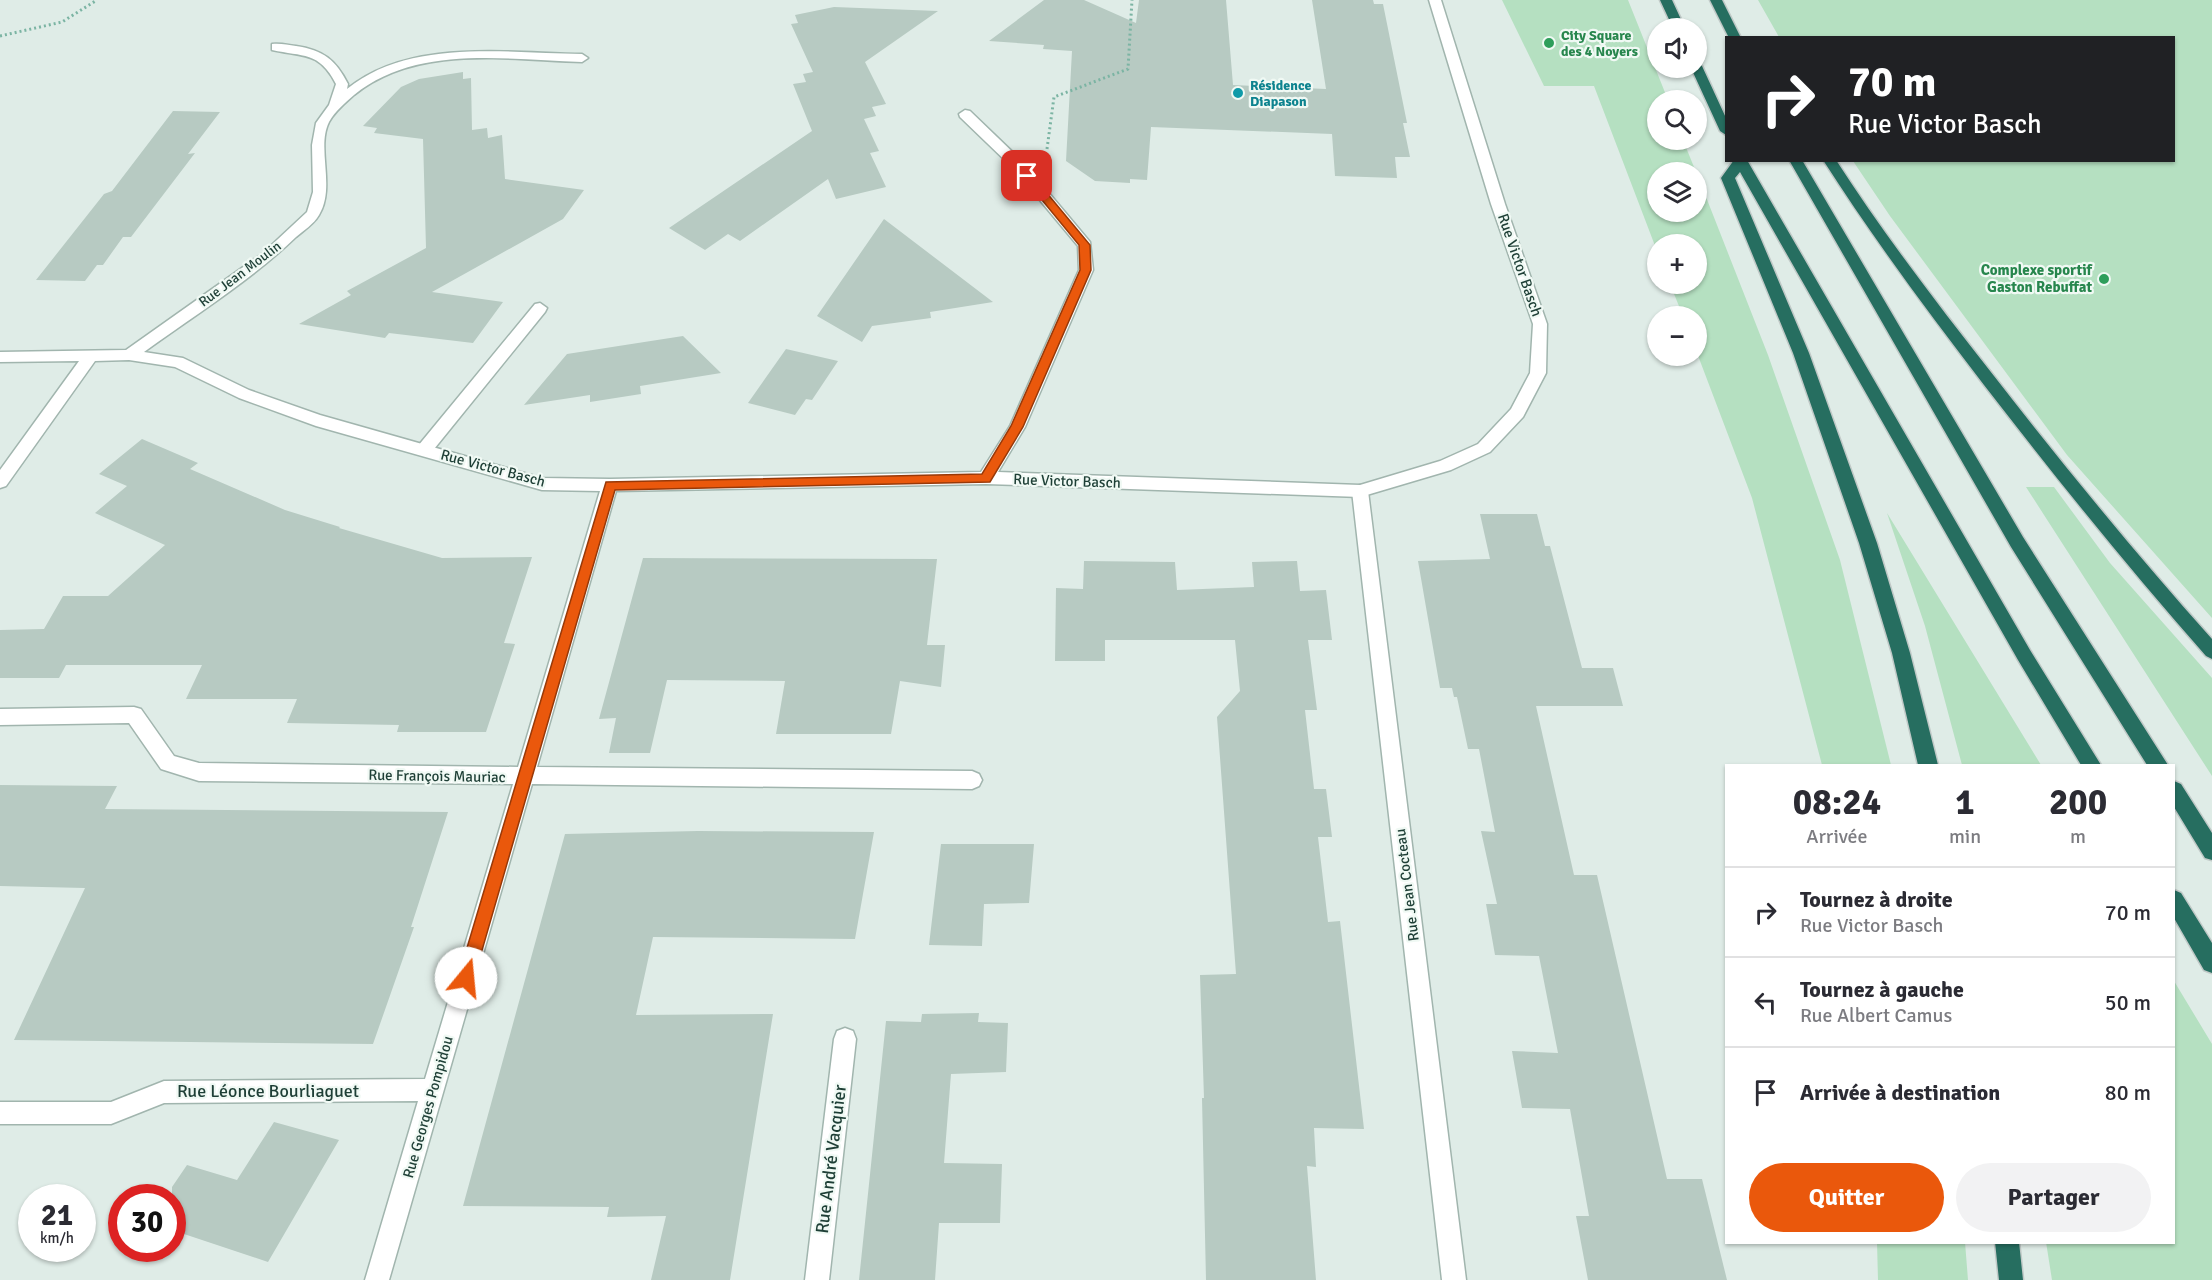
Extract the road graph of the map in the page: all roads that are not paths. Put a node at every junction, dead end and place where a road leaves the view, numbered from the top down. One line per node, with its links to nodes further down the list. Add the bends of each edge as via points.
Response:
1 (1435, 0): 23 (street, Rue Victor Basch, via 1540,324 1538,373 1517,413 1484,448 1445,466)
2 (1666, 0): 4 (highway)
3 (1716, 0): 5 (highway)
4 (1674, 18)
5 (1734, 36)
6 (276, 47): 9 (street, Rue Jean Moulin, via 322,54 336,69 342,84)
7 (582, 58): 9 (street, Rue Jean Moulin, via 454,55 420,59 363,82)
8 (1702, 78): 11 (highway)
9 (335, 105): 16 (street, Rue Jean Moulin, via 322,123 320,192 313,214 268,256)
10 (965, 114): 20 (street, via 1027,176 1085,245 1086,270 1017,427)
11 (1725, 129)
12 (1741, 162): 26 (highway, via 1728,178 1801,353 1868,543 1901,652); 27 (highway)
13 (1796, 162): 28 (highway, via 2018,542)
14 (1830, 162): 24 (highway, via 1889,248 2043,450)
15 (540, 308): 19 (street)
16 (129, 355): 17 (street, Rue Victor Basch); 19 (street, Rue Victor Basch, via 178,362 244,394 316,420)
17 (91, 356): 18 (street, Rue Victor Basch); 21 (street)
18 (0, 357)
19 (424, 450): 22 (street, Rue Victor Basch, via 542,484)
20 (986, 478): 22 (street, Rue Victor Basch); 23 (street, Rue Victor Basch)
21 (0, 482)
22 (610, 485): 29 (street, Rue Georges Pompidou)
23 (1360, 491): 41 (street, Rue Jean Cocteau)
24 (2212, 651)
25 (0, 717): 29 (street, Rue François Mauriac, via 134,715 168,763 199,772)
26 (1928, 764)
27 (2090, 764)
28 (2157, 764)
29 (525, 777): 30 (street, Rue François Mauriac); 36 (street, Rue Georges Pompidou)
30 (972, 780)
31 (2175, 792): 32 (highway)
32 (2212, 851)
33 (2175, 902): 34 (highway)
34 (2212, 963)
35 (845, 1039): 40 (street, Rue André Vacquier)
36 (433, 1090): 37 (street, Rue Léonce Bourliaguet, via 164,1092 111,1113); 39 (street, Rue Georges Pompidou)
37 (0, 1113)
38 (2007, 1244): 42 (highway)
39 (377, 1280)
40 (817, 1280)
41 (1454, 1280)
42 (2011, 1280)

